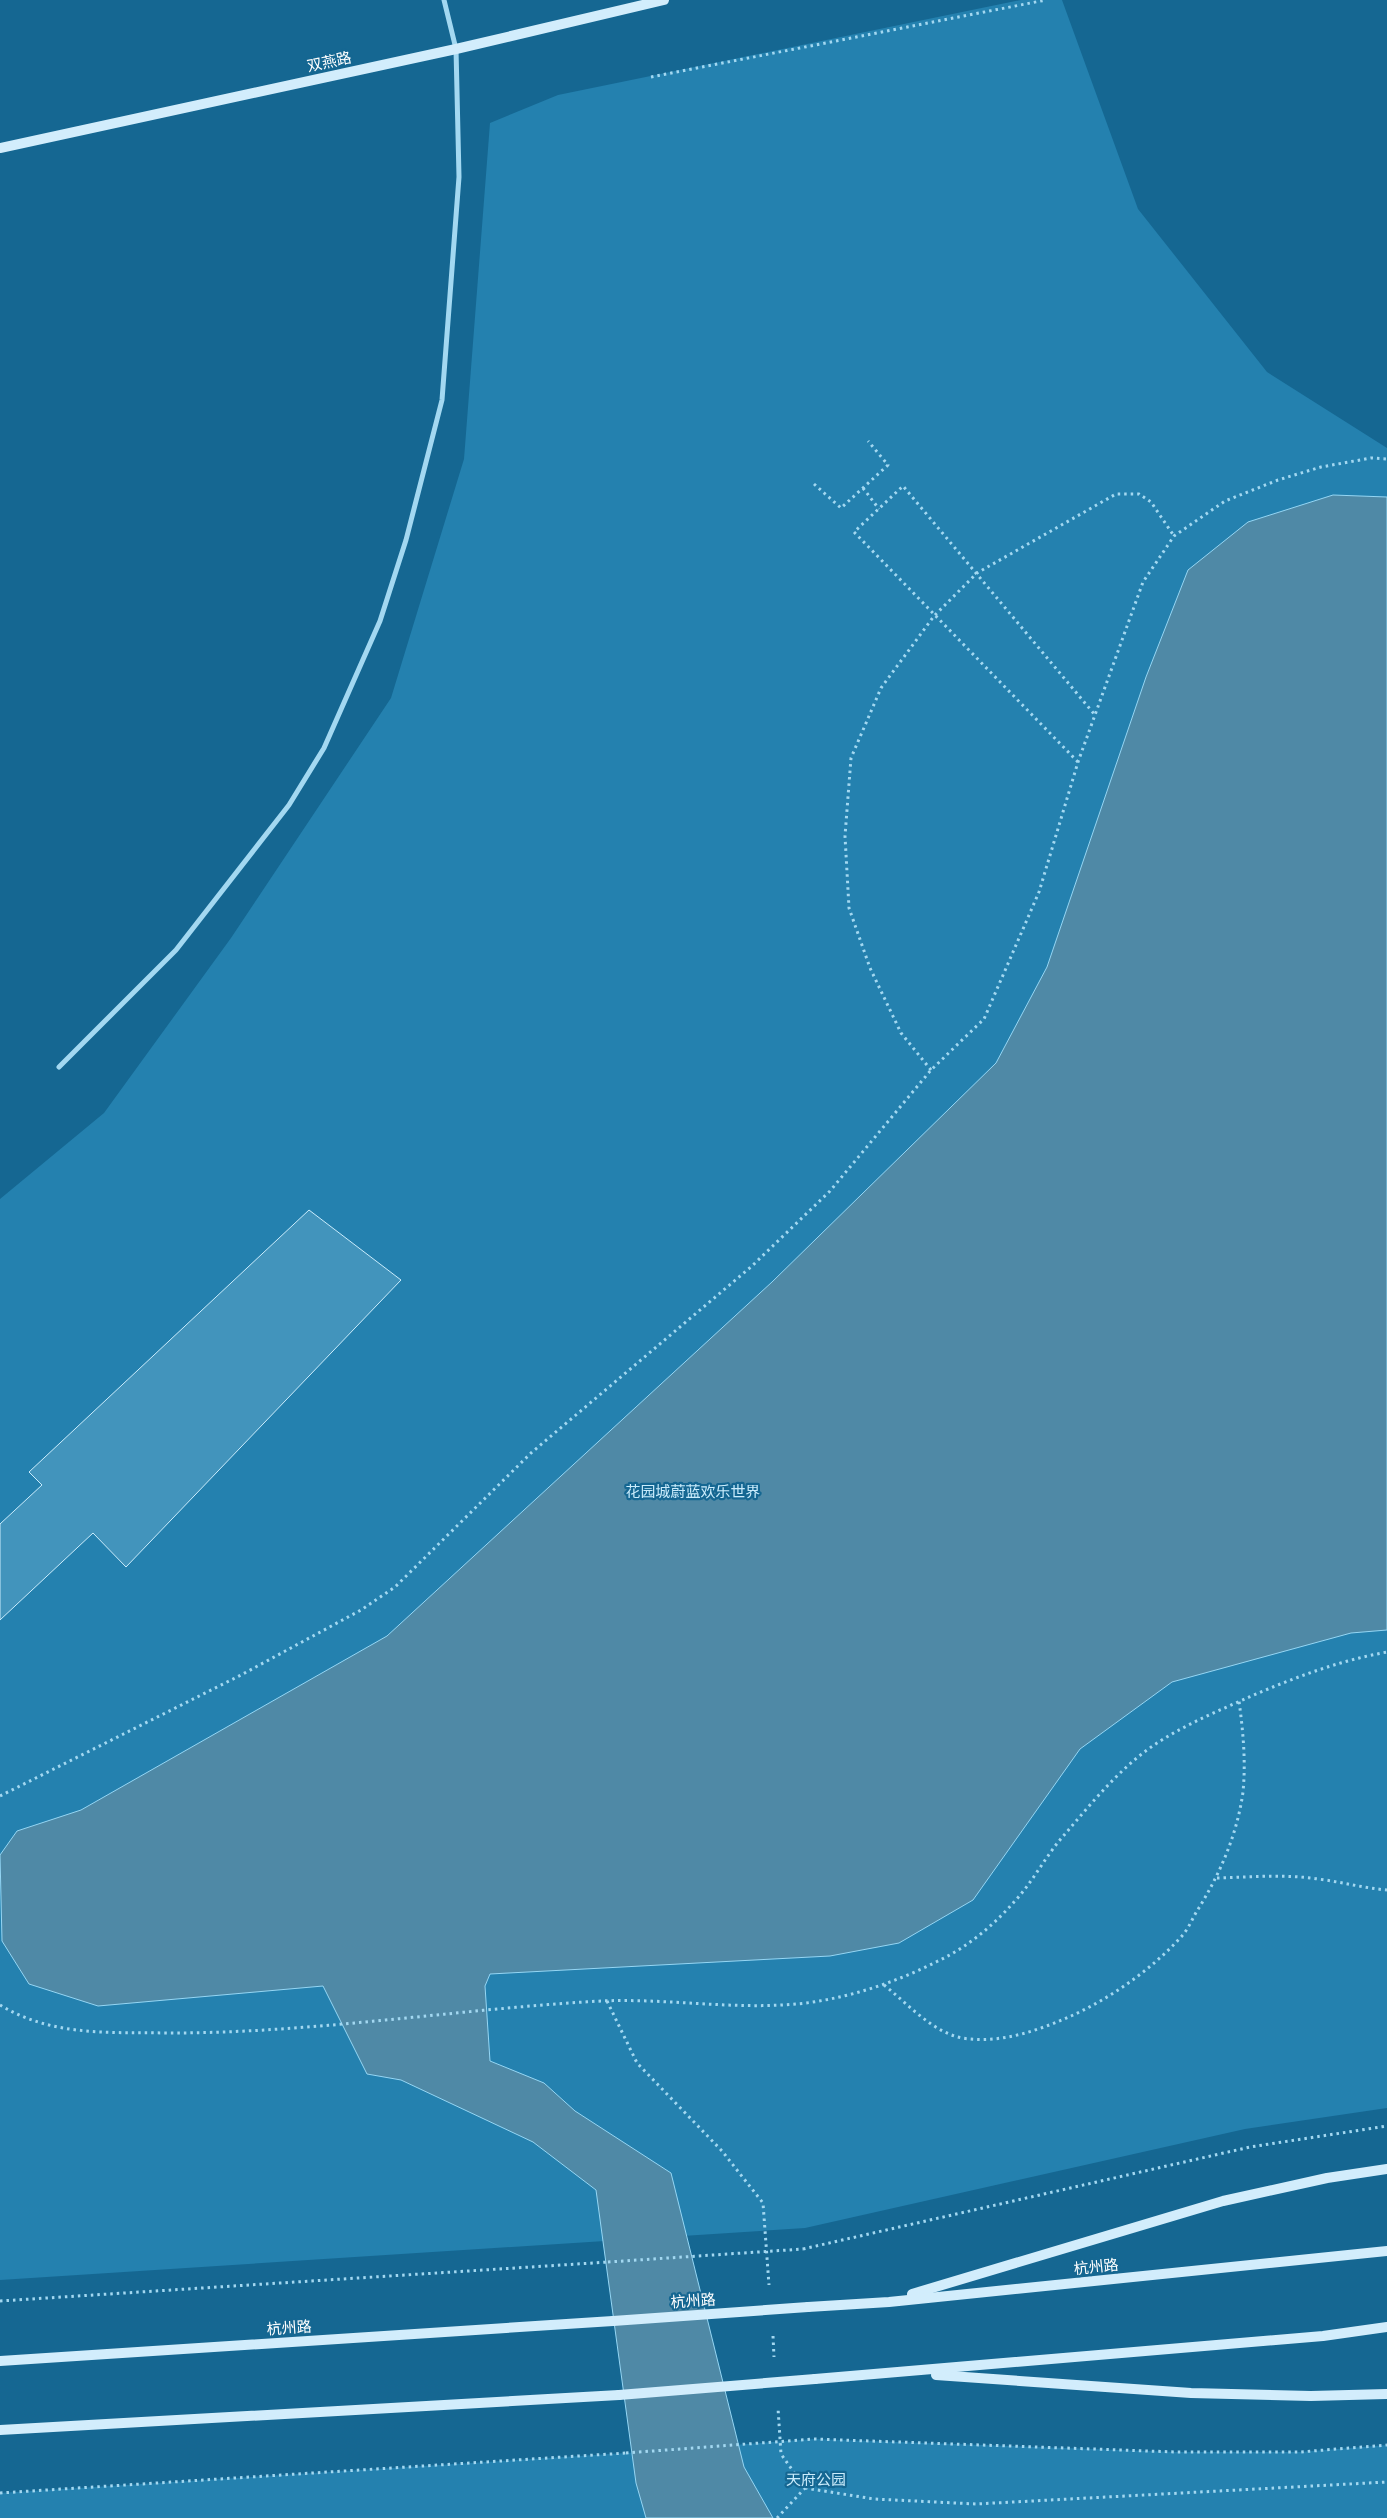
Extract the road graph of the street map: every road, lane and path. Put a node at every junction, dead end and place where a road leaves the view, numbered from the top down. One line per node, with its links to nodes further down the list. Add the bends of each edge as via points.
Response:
1 (444, 0): 4 (street)
2 (664, 0): 4 (main road, 双燕路)
3 (1046, 0): 5 (path)
4 (456, 49): 6 (main road, 双燕路); 17 (street, via 459,177 442,400 406,540 380,621 324,748 288,805 176,950)
5 (651, 76)
6 (0, 148)
7 (868, 441): 10 (path, via 888,466)
8 (1387, 459): 12 (path, via 1371,458 1322,467 1278,480 1225,501)
9 (814, 484): 10 (path, via 841,508)
10 (863, 488): 11 (path)
11 (878, 509): 13 (path, via 903,486); 14 (path, via 854,532)
12 (1174, 536): 13 (path, via 1151,502 1140,494 1116,494); 15 (path, via 1143,582)
13 (977, 573): 14 (path); 15 (path)
14 (934, 616): 16 (path); 18 (path, via 881,688 852,758 845,836 849,908 870,968 900,1033)
15 (1096, 716): 16 (path)
16 (1078, 762): 18 (path, via 1039,892 984,1019)
17 (59, 1067)
18 (931, 1070): 21 (path, via 830,1191 752,1266 531,1453 395,1587 361,1610 241,1675)
19 (1387, 1652): 20 (path, via 1360,1657 1296,1678)
20 (1239, 1701): 22 (path, via 1244,1744 1243,1792 1234,1833); 24 (path, via 1192,1722 1143,1753 1101,1794 1045,1858 1016,1901 974,1941)
21 (0, 1796)
22 (1217, 1878): 23 (path, via 1282,1876); 24 (path, via 1182,1936 1142,1972 1091,2007 1039,2030 996,2039 961,2038 936,2027)
23 (1387, 1890)
24 (884, 1985): 25 (path, via 805,2003 726,2006)
25 (607, 2001): 26 (path, via 499,2008 337,2026 218,2033 96,2032 49,2027); 30 (path, via 637,2063 722,2151 763,2203)
26 (0, 2005)
27 (1387, 2126): 31 (path, bridge, via 1250,2147 803,2249)
28 (1387, 2169): 32 (main road, via 1327,2178 1223,2201)
29 (1387, 2251): 32 (main road, 杭州路)
30 (769, 2290)
31 (0, 2301)
32 (889, 2302): 36 (main road, 杭州路, bridge)
33 (1387, 2327): 37 (main road, via 1323,2336)
34 (772, 2329): 35 (path)
35 (774, 2358)
36 (0, 2361)
37 (905, 2372): 38 (main road, via 1191,2393); 40 (main road, bridge, via 619,2395)
38 (1387, 2394)
39 (778, 2406): 43 (path, via 781,2454)
40 (0, 2430)
41 (1387, 2445): 44 (path, bridge, via 1300,2452 1185,2452 814,2439)
42 (1387, 2482): 43 (path, via 976,2504 874,2499)
43 (805, 2488): 45 (path)
44 (0, 2492)
45 (777, 2518)

